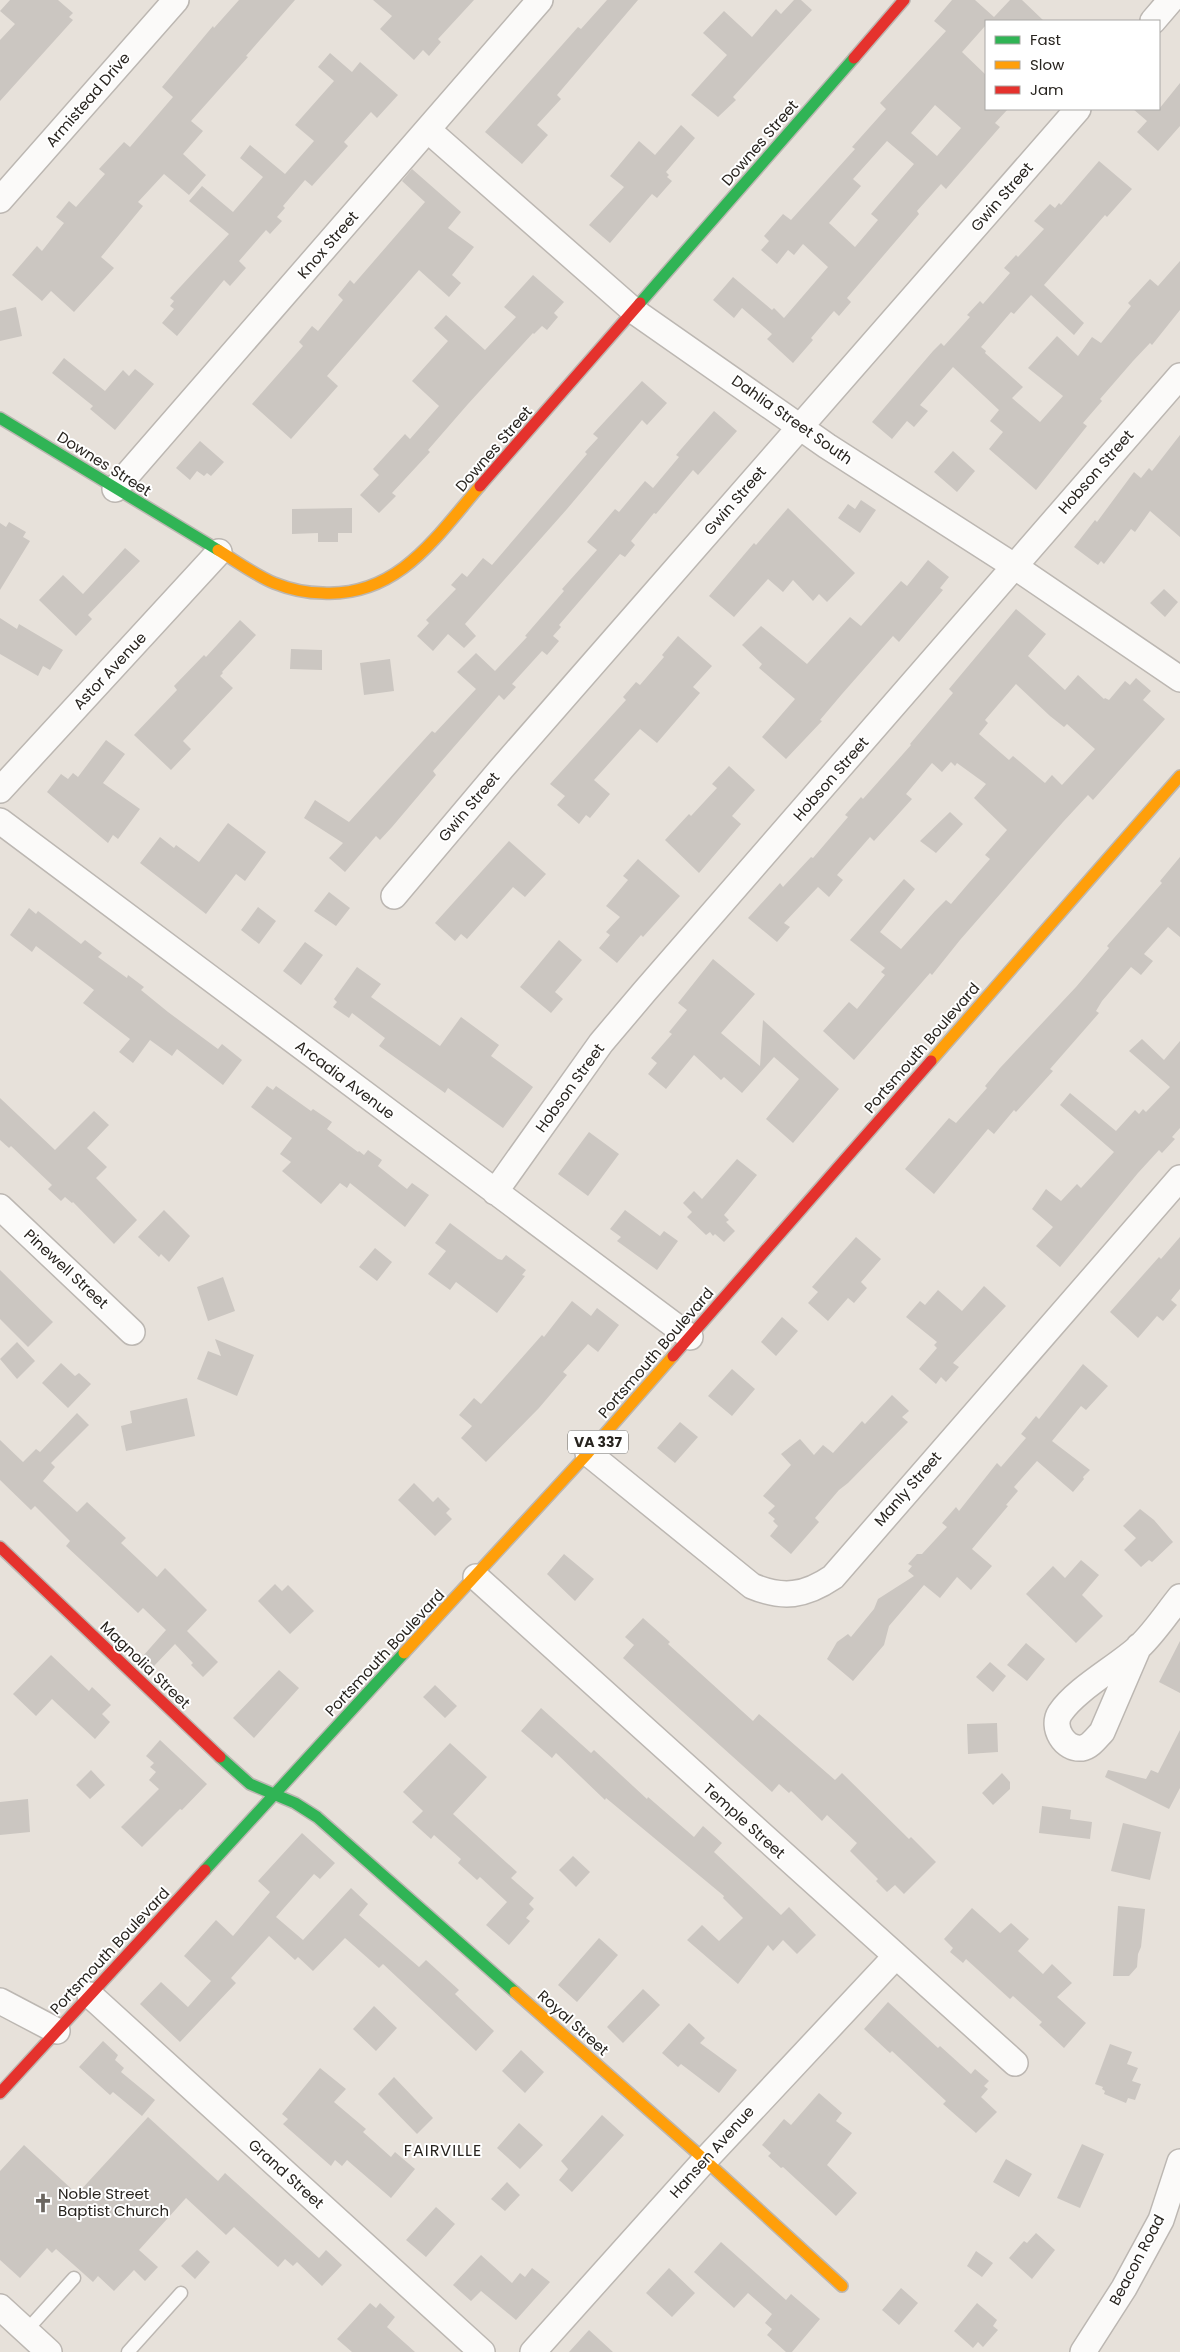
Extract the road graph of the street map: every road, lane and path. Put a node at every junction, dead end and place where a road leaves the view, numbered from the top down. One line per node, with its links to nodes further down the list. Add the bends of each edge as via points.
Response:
1 (176, 0): 8 (street, Armistead Drive)
2 (540, 0): 7 (street, Knox Street)
3 (904, 0): 9 (street, Downes Street)
4 (1171, 0): 5 (street)
5 (1154, 20)
6 (1077, 110): 12 (street, Gwin Street)
7 (428, 130): 9 (street, Dahlia Street South); 13 (street, Knox Street)
8 (0, 200)
9 (634, 311): 12 (street, Dahlia Street South); 14 (street, Downes Street, via 423,552 392,578 348,594 297,592 272,583)
10 (1180, 376): 15 (street, Hobson Street)
11 (0, 418): 13 (street, Downes Street)
12 (800, 427): 15 (street, Dahlia Street South); 20 (street, Gwin Street)
13 (115, 489): 14 (street, Downes Street)
14 (219, 552): 18 (street, Astor Avenue)
15 (1014, 566): 16 (street, Dahlia Street South); 22 (street, Hobson Street, via 601,1044)
16 (1180, 679)
17 (1180, 776): 25 (street, Portsmouth Boulevard / VA 337)
18 (0, 790)
19 (0, 821): 22 (street, Arcadia Avenue)
20 (394, 896)
21 (1180, 1178): 26 (street, Manly Street, via 833,1577 817,1588 799,1594 780,1595 752,1586)
22 (495, 1192): 25 (street, Arcadia Avenue)
23 (0, 1207): 24 (street, Pinewell Street)
24 (132, 1332)
25 (690, 1337): 26 (street, Portsmouth Boulevard / VA 337)
26 (588, 1453): 28 (street, Portsmouth Boulevard / VA 337)
27 (0, 1547): 31 (street, Magnolia Street, via 243,1780 257,1790)
28 (476, 1576): 31 (street, Portsmouth Boulevard / VA 337); 32 (street, Temple Street)
29 (1180, 1597): 30 (street)
30 (1140, 1646)
31 (275, 1795): 33 (street, Portsmouth Boulevard / VA 337); 38 (street, Royal Street, via 304,1808 357,1851)
32 (895, 1957): 36 (street, Temple Street); 38 (street, Hansen Avenue)
33 (90, 1995): 35 (street, Portsmouth Boulevard / VA 337); 47 (street, Grand Street)
34 (0, 2001): 35 (street)
35 (57, 2031): 37 (street, Portsmouth Boulevard / VA 337)
36 (1015, 2064)
37 (0, 2093)
38 (705, 2160): 42 (street, Royal Street); 48 (street, Hansen Avenue)
39 (1180, 2162): 40 (street, Beacon Road)
40 (1173, 2211): 49 (street, Beacon Road, via 1161,2220 1124,2288)
41 (74, 2278): 45 (lane)
42 (842, 2286)
43 (181, 2293): 46 (lane)
44 (0, 2307): 45 (street)
45 (39, 2345)
46 (128, 2352)
47 (482, 2352)
48 (534, 2352)
49 (1083, 2352)

